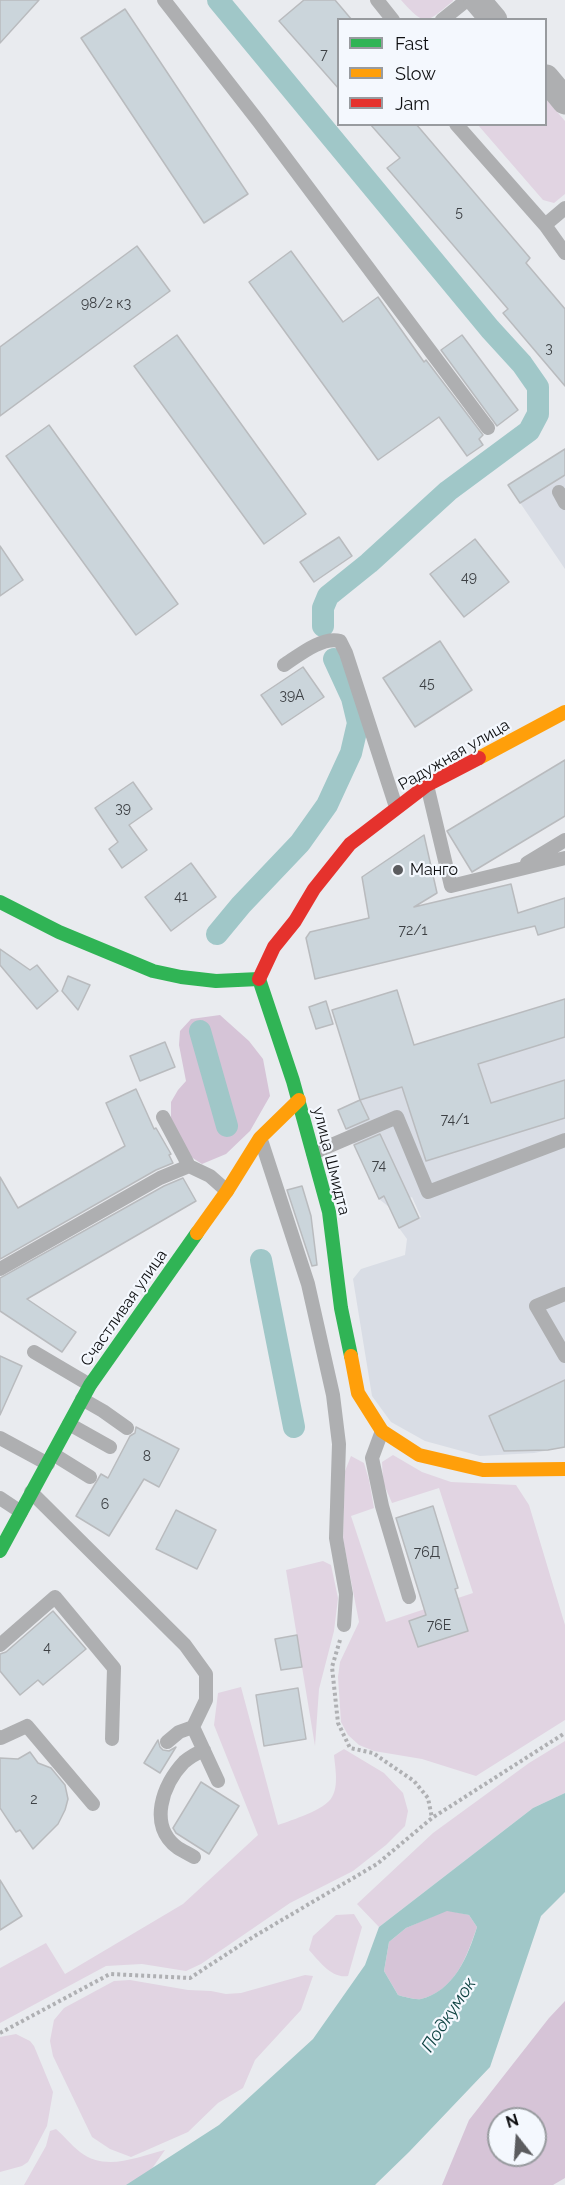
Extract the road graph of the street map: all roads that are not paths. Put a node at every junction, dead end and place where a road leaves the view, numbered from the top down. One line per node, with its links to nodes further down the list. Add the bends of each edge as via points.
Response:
1 (164, 0): 14 (lane)
2 (377, 0): 5 (lane)
3 (467, 0): 6 (lane)
4 (477, 0): 7 (street)
5 (391, 18)
6 (444, 18)
7 (492, 18)
8 (547, 79): 9 (street)
9 (565, 101)
10 (458, 126): 12 (lane)
11 (565, 208): 12 (lane)
12 (545, 225): 13 (lane)
13 (565, 253)
14 (488, 428)
15 (284, 665): 18 (lane, via 321,644 340,641)
16 (565, 712): 17 (street, Радужная улица)
17 (427, 785): 18 (street, Радужная улица); 21 (lane, via 451,886)
18 (396, 807): 23 (street, Радужная улица, via 350,844 333,864 274,947)
19 (565, 840): 21 (lane)
20 (565, 858): 21 (lane)
21 (515, 870)
22 (0, 902): 23 (street, via 58,932 153,971 216,981)
23 (259, 979): 24 (street, улица Шмидта)
24 (299, 1100): 26 (street, Счастливая улица); 28 (street, улица Шмидта)
25 (164, 1117): 29 (lane)
26 (261, 1138): 30 (street, Счастливая улица); 50 (lane, via 308,1284 333,1395 339,1444 336,1538 346,1594)
27 (565, 1140): 28 (lane, via 428,1192 397,1118)
28 (313, 1153): 39 (street, улица Шмидта, via 329,1212 341,1308 358,1394)
29 (189, 1167): 30 (lane, via 210,1176); 31 (lane, via 160,1178)
30 (227, 1191): 35 (street, Счастливая улица)
31 (0, 1269)
32 (565, 1293): 34 (lane, via 536,1306)
33 (34, 1352): 35 (lane)
34 (565, 1356)
35 (90, 1385): 36 (street, Счастливая улица)
36 (82, 1400): 37 (street, Счастливая улица); 38 (lane)
37 (69, 1424): 41 (lane); 42 (street, Счастливая улица)
38 (127, 1428)
39 (382, 1431): 43 (street, улица Шмидта, via 419,1455 483,1470); 49 (lane, via 372,1458)
40 (0, 1438): 42 (lane)
41 (110, 1448)
42 (50, 1459): 44 (lane); 45 (street, Счастливая улица)
43 (565, 1469)
44 (90, 1477)
45 (31, 1492): 47 (street, Счастливая улица); 52 (lane, via 185,1644 206,1674 206,1700)
46 (0, 1498): 47 (lane)
47 (21, 1512): 48 (street, Счастливая улица)
48 (0, 1551)
49 (409, 1597)
50 (345, 1625)
51 (0, 1649): 54 (lane, via 55,1597 114,1668)
52 (193, 1727): 55 (lane, via 178,1732); 56 (lane)
53 (0, 1737): 58 (lane, via 27,1726)
54 (112, 1739)
55 (167, 1742)
56 (204, 1749): 57 (lane); 59 (lane, via 186,1760 174,1774 160,1808 166,1834 176,1847)
57 (218, 1781)
58 (93, 1804)
59 (194, 1857)

